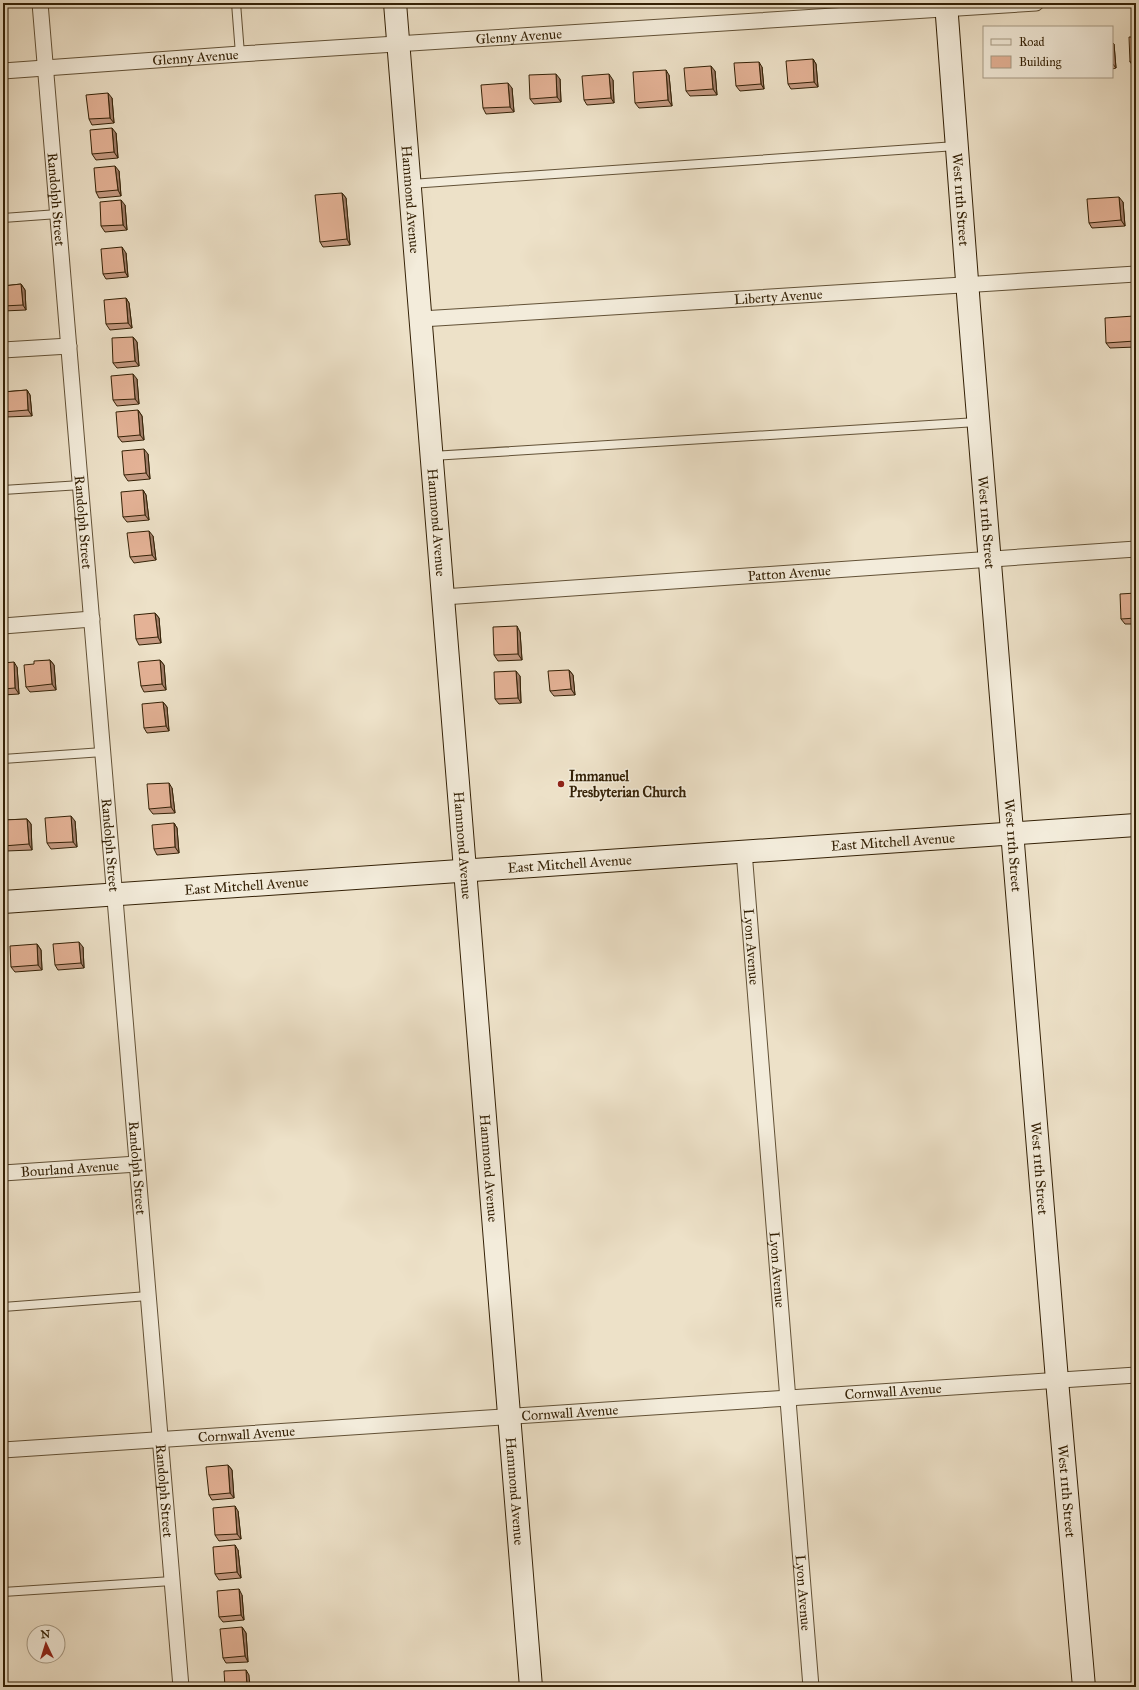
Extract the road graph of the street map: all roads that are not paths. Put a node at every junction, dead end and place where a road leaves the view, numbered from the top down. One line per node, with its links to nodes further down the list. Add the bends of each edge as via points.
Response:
1 (40, 3): 8 (street, Randolph Street)
2 (236, 3): 7 (lane)
3 (395, 3): 6 (street, Hammond Avenue)
4 (1036, 3): 5 (street, Glenny Avenue)
5 (946, 6): 6 (street, Glenny Avenue); 10 (street, West 11th Street)
6 (399, 43): 7 (street, Glenny Avenue); 11 (street, Hammond Avenue)
7 (240, 54): 8 (street, Glenny Avenue)
8 (46, 68): 9 (street, Glenny Avenue); 12 (street, Randolph Street)
9 (3, 71)
10 (956, 146): 11 (lane); 15 (street, West 11th Street)
11 (410, 184): 16 (street, Hammond Avenue)
12 (58, 214): 13 (lane); 17 (street, Randolph Street)
13 (3, 218)
14 (1136, 274): 15 (street, Liberty Avenue)
15 (967, 285): 16 (street, Liberty Avenue); 19 (street, West 11th Street)
16 (421, 319): 20 (street, Hammond Avenue)
17 (69, 346): 18 (street); 21 (street, Randolph Street)
18 (3, 350)
19 (978, 422): 20 (lane); 24 (street, West 11th Street)
20 (431, 456): 25 (street, Hammond Avenue)
21 (81, 485): 22 (lane); 26 (street, Randolph Street)
22 (3, 490)
23 (1136, 549): 24 (street, Patton Avenue)
24 (990, 558): 25 (street, Patton Avenue); 31 (street, West 11th Street)
25 (443, 597): 33 (street, Hammond Avenue)
26 (92, 619): 27 (street); 28 (street, Randolph Street)
27 (3, 626)
28 (103, 752): 29 (lane); 34 (street, Randolph Street)
29 (3, 759)
30 (1136, 825): 31 (street, East Mitchell Avenue)
31 (1012, 833): 32 (street, East Mitchell Avenue); 41 (street, West 11th Street)
32 (744, 852): 33 (street, East Mitchell Avenue); 42 (street, Lyon Avenue)
33 (465, 870): 34 (street, East Mitchell Avenue); 43 (street, Hammond Avenue)
34 (115, 894): 35 (street, East Mitchell Avenue); 36 (street, Randolph Street)
35 (3, 902)
36 (137, 1164): 37 (street, Bourland Avenue); 38 (street, Randolph Street)
37 (3, 1173)
38 (148, 1296): 39 (lane); 44 (street, Randolph Street)
39 (3, 1307)
40 (1136, 1375): 41 (street, Cornwall Avenue)
41 (1057, 1380): 42 (street, Cornwall Avenue); 51 (street, West 11th Street)
42 (788, 1398): 43 (street, Cornwall Avenue); 50 (street, Lyon Avenue)
43 (509, 1416): 44 (street, Cornwall Avenue); 49 (street, Hammond Avenue)
44 (160, 1439): 45 (street, Cornwall Avenue); 46 (street, Randolph Street)
45 (3, 1450)
46 (172, 1581): 47 (lane); 48 (street, Randolph Street)
47 (3, 1592)
48 (181, 1687)
49 (531, 1687)
50 (811, 1687)
51 (1084, 1687)

